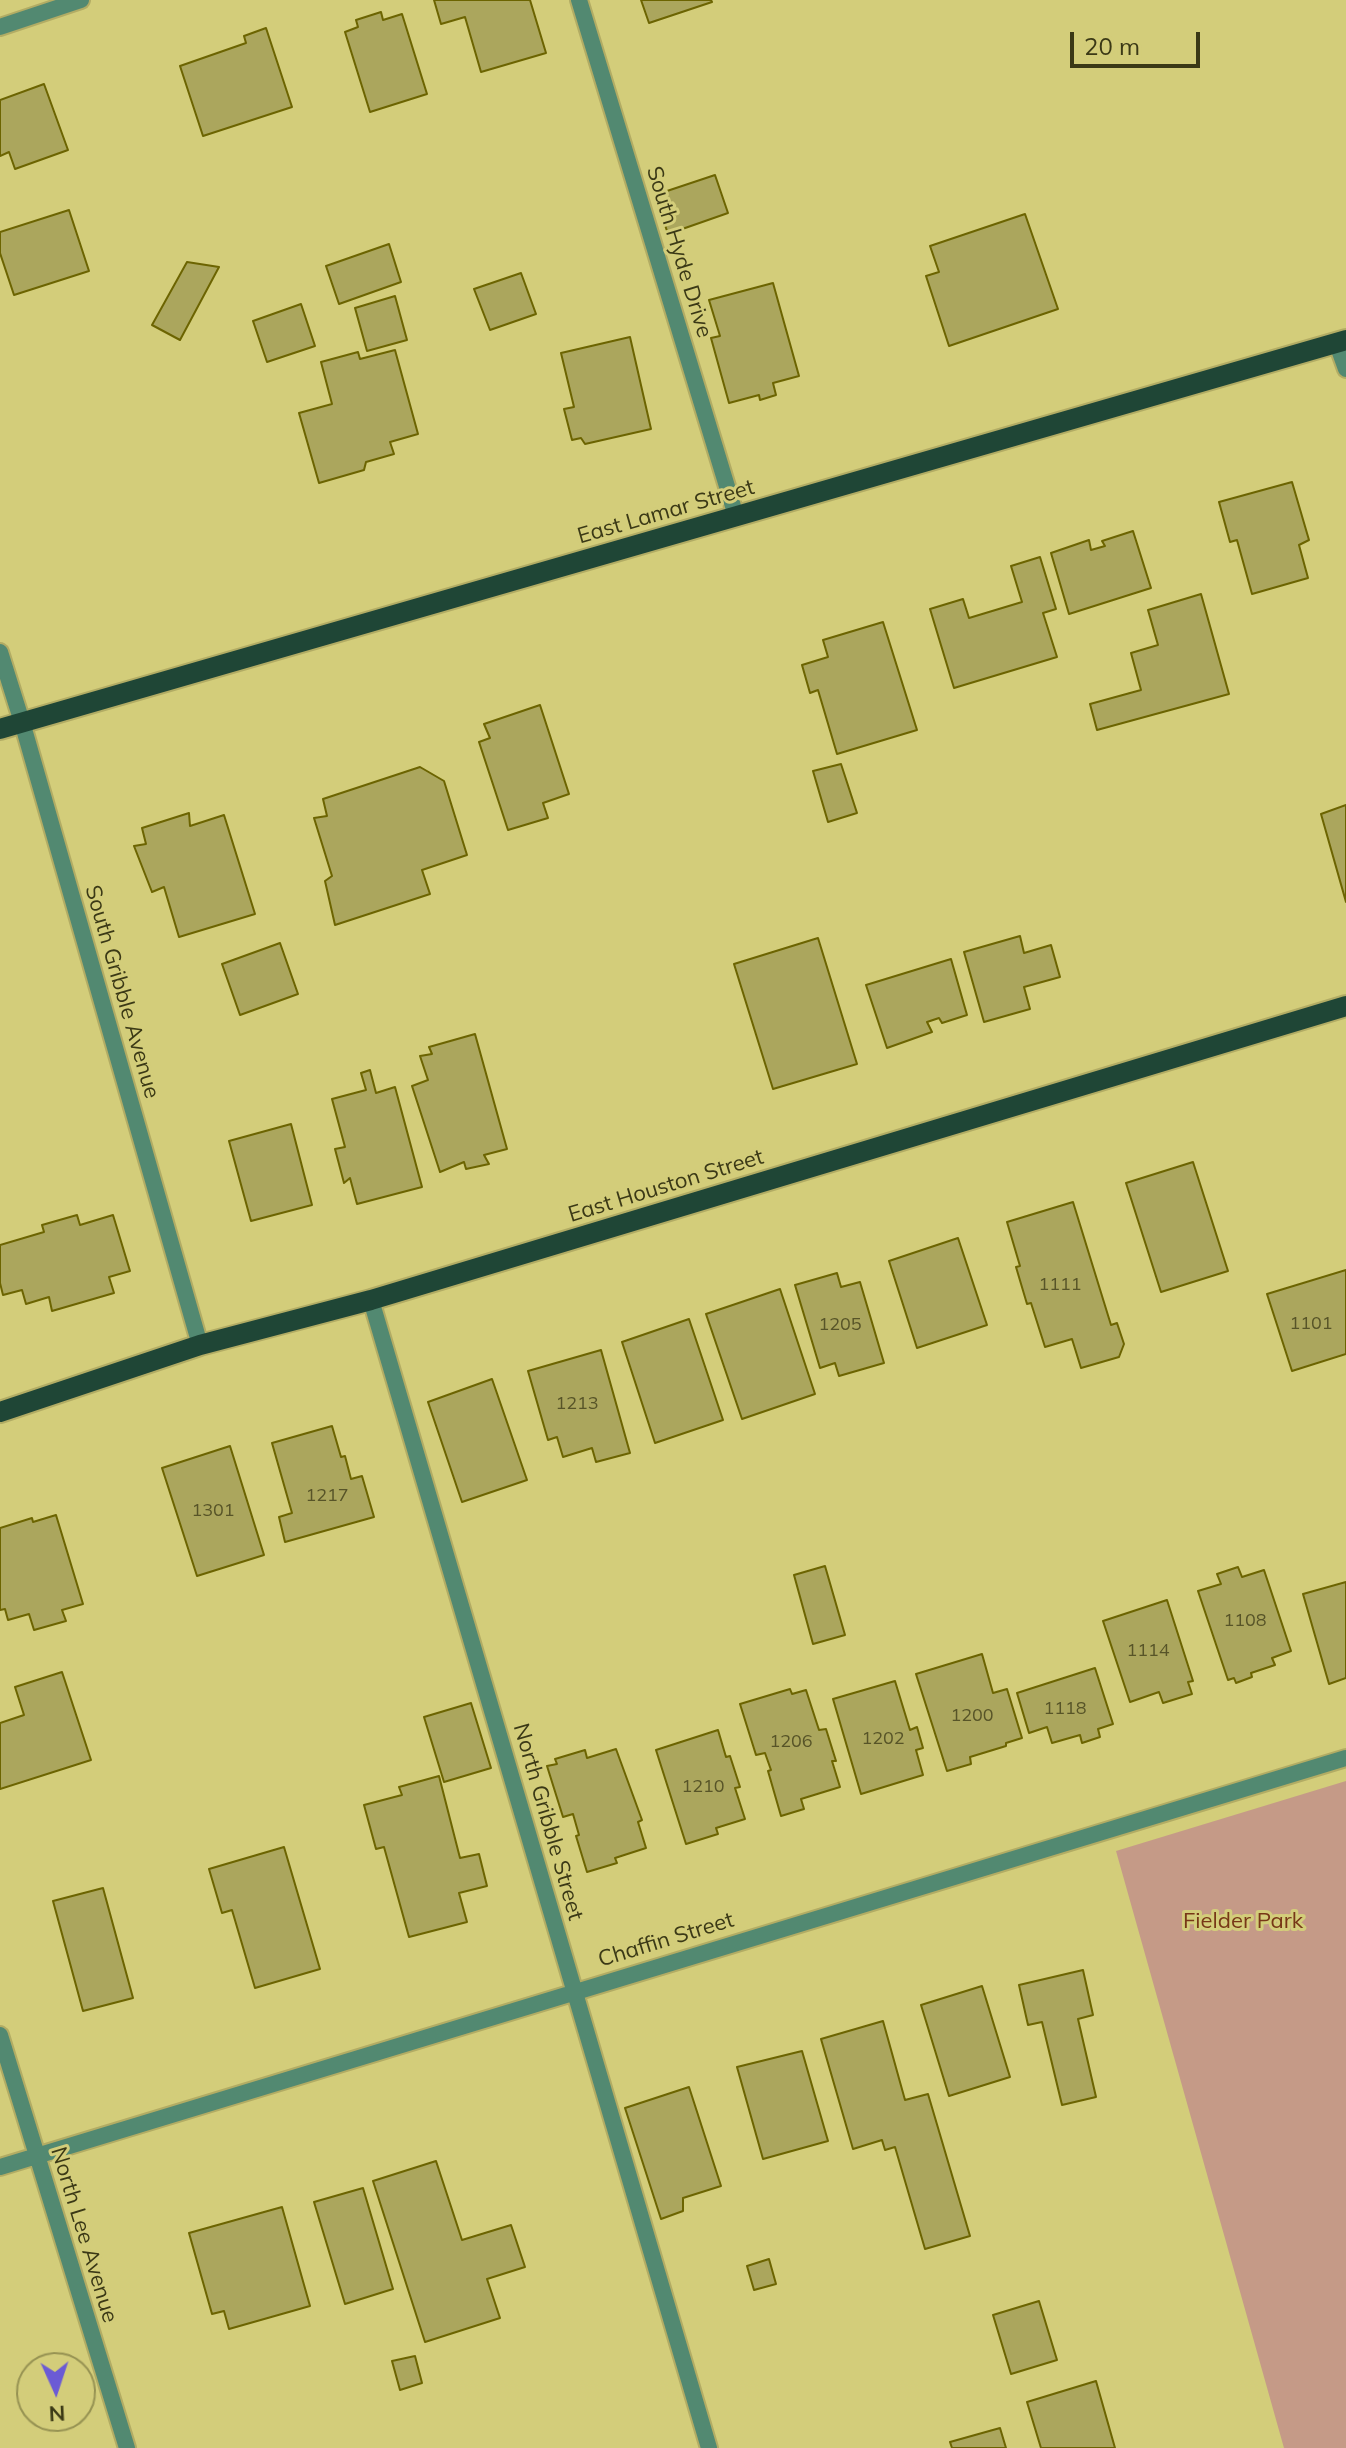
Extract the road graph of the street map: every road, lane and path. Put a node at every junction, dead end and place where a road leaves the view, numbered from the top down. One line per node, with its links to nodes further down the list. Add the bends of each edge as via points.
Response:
1 (81, 0): 3 (street)
2 (579, 0): 6 (street, South Hyde Drive)
3 (0, 27)
4 (1342, 342): 5 (street); 6 (main road, East Lamar Street)
5 (1346, 369)
6 (736, 516): 8 (main road, East Lamar Street)
7 (0, 652): 8 (street, South Gribble Avenue)
8 (22, 722): 9 (main road, East Lamar Street); 12 (street, South Gribble Avenue)
9 (0, 729)
10 (1346, 1006): 11 (main road, East Houston Street)
11 (371, 1300): 12 (main road, East Houston Street); 15 (street, North Gribble Street)
12 (200, 1345): 13 (main road, East Houston Street)
13 (0, 1412)
14 (1346, 1758): 15 (street, Chaffin Street)
15 (575, 1991): 17 (street, Chaffin Street); 20 (street, North Gribble Street)
16 (0, 2035): 17 (street, North Lee Avenue)
17 (36, 2156): 18 (street, Chaffin Street); 19 (street, North Lee Avenue)
18 (0, 2167)
19 (127, 2448)
20 (709, 2448)

